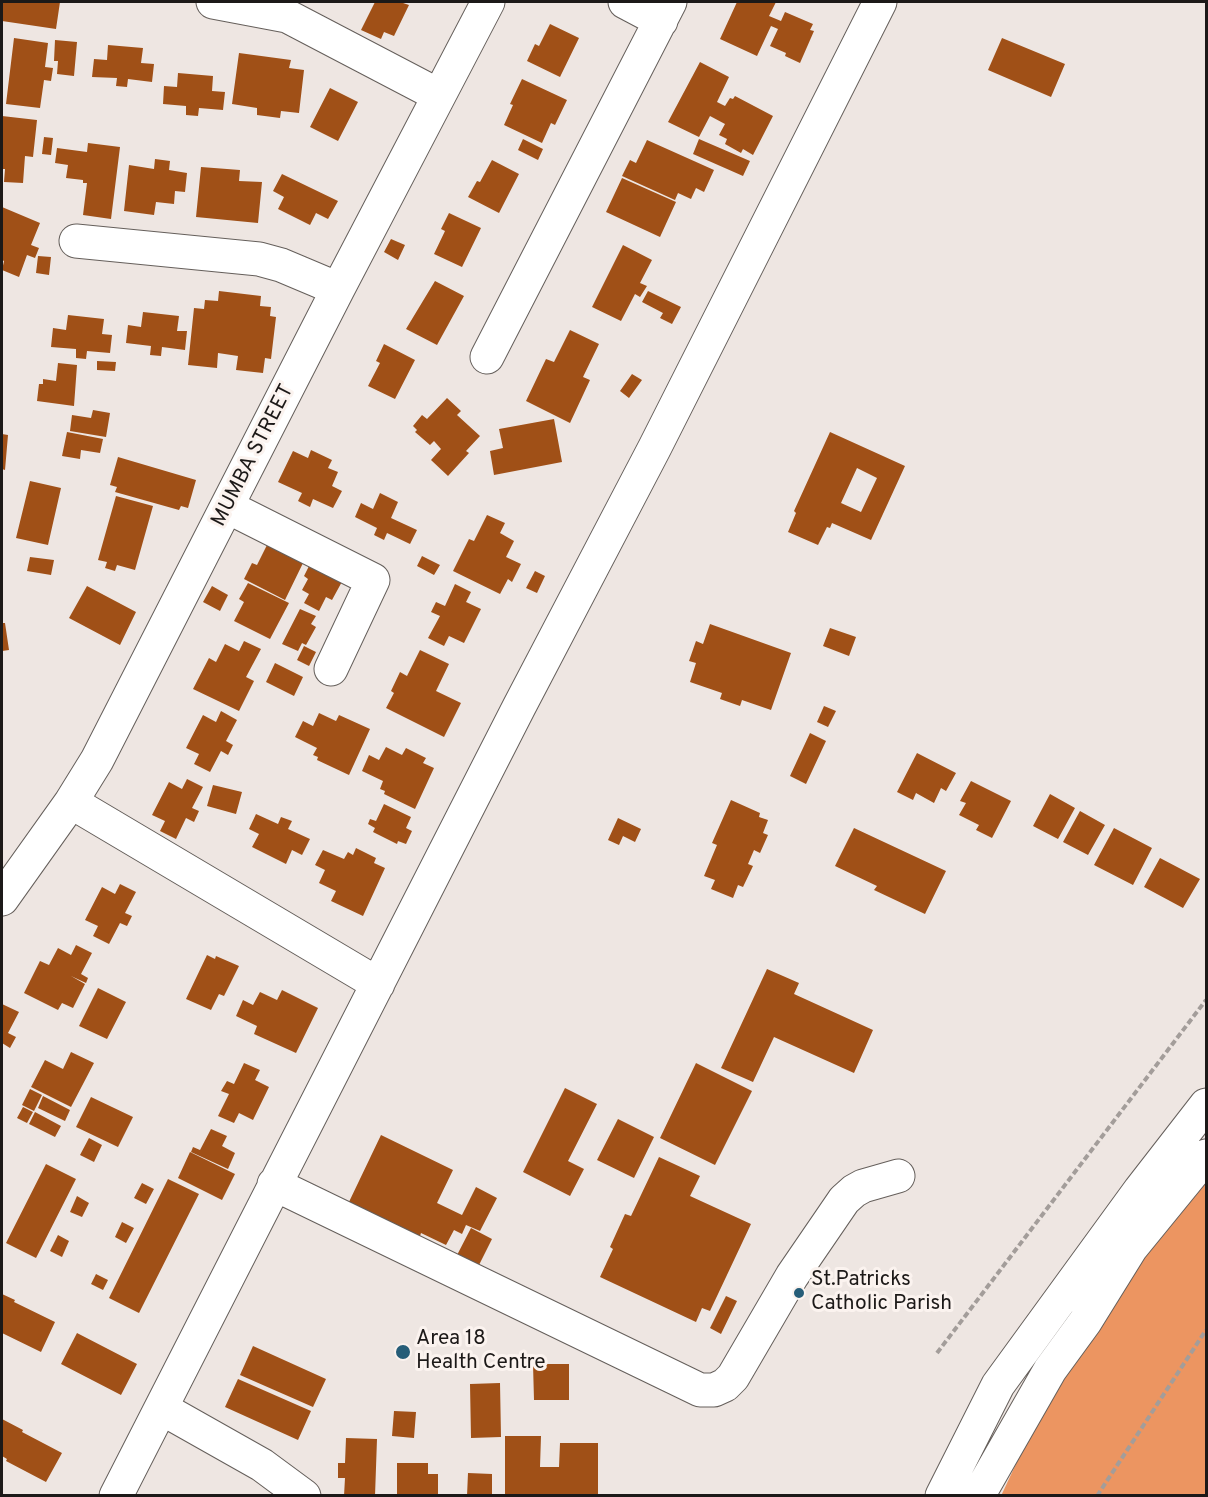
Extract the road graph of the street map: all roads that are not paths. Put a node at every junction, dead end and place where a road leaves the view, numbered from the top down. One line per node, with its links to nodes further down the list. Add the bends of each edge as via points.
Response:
1 (213, 2): 6 (main road, via 287,16)
2 (488, 2): 6 (main road, MUMBA STREET)
3 (625, 2): 5 (main road)
4 (880, 2): 14 (main road)
5 (665, 11): 9 (main road)
6 (438, 95): 8 (main road, MUMBA STREET)
7 (76, 241): 8 (main road, via 259,259)
8 (338, 289): 10 (main road, MUMBA STREET)
9 (487, 357)
10 (228, 507): 11 (main road, via 373,580); 12 (main road, MUMBA STREET, via 97,760)
11 (331, 669)
12 (71, 802): 13 (main road, MUMBA STREET); 14 (main road)
13 (2, 899)
14 (378, 984): 18 (main road)
15 (1206, 1105): 22 (main road, via 998,1385)
16 (1206, 1156): 23 (main road, via 1131,1248 1050,1370)
17 (898, 1176): 18 (main road, via 862,1186 844,1200 792,1276 733,1377 714,1390 700,1390)
18 (274, 1184): 19 (main road)
19 (161, 1408): 20 (main road); 21 (main road, via 262,1465)
20 (116, 1496)
21 (304, 1496)
22 (942, 1496)
23 (978, 1496)

